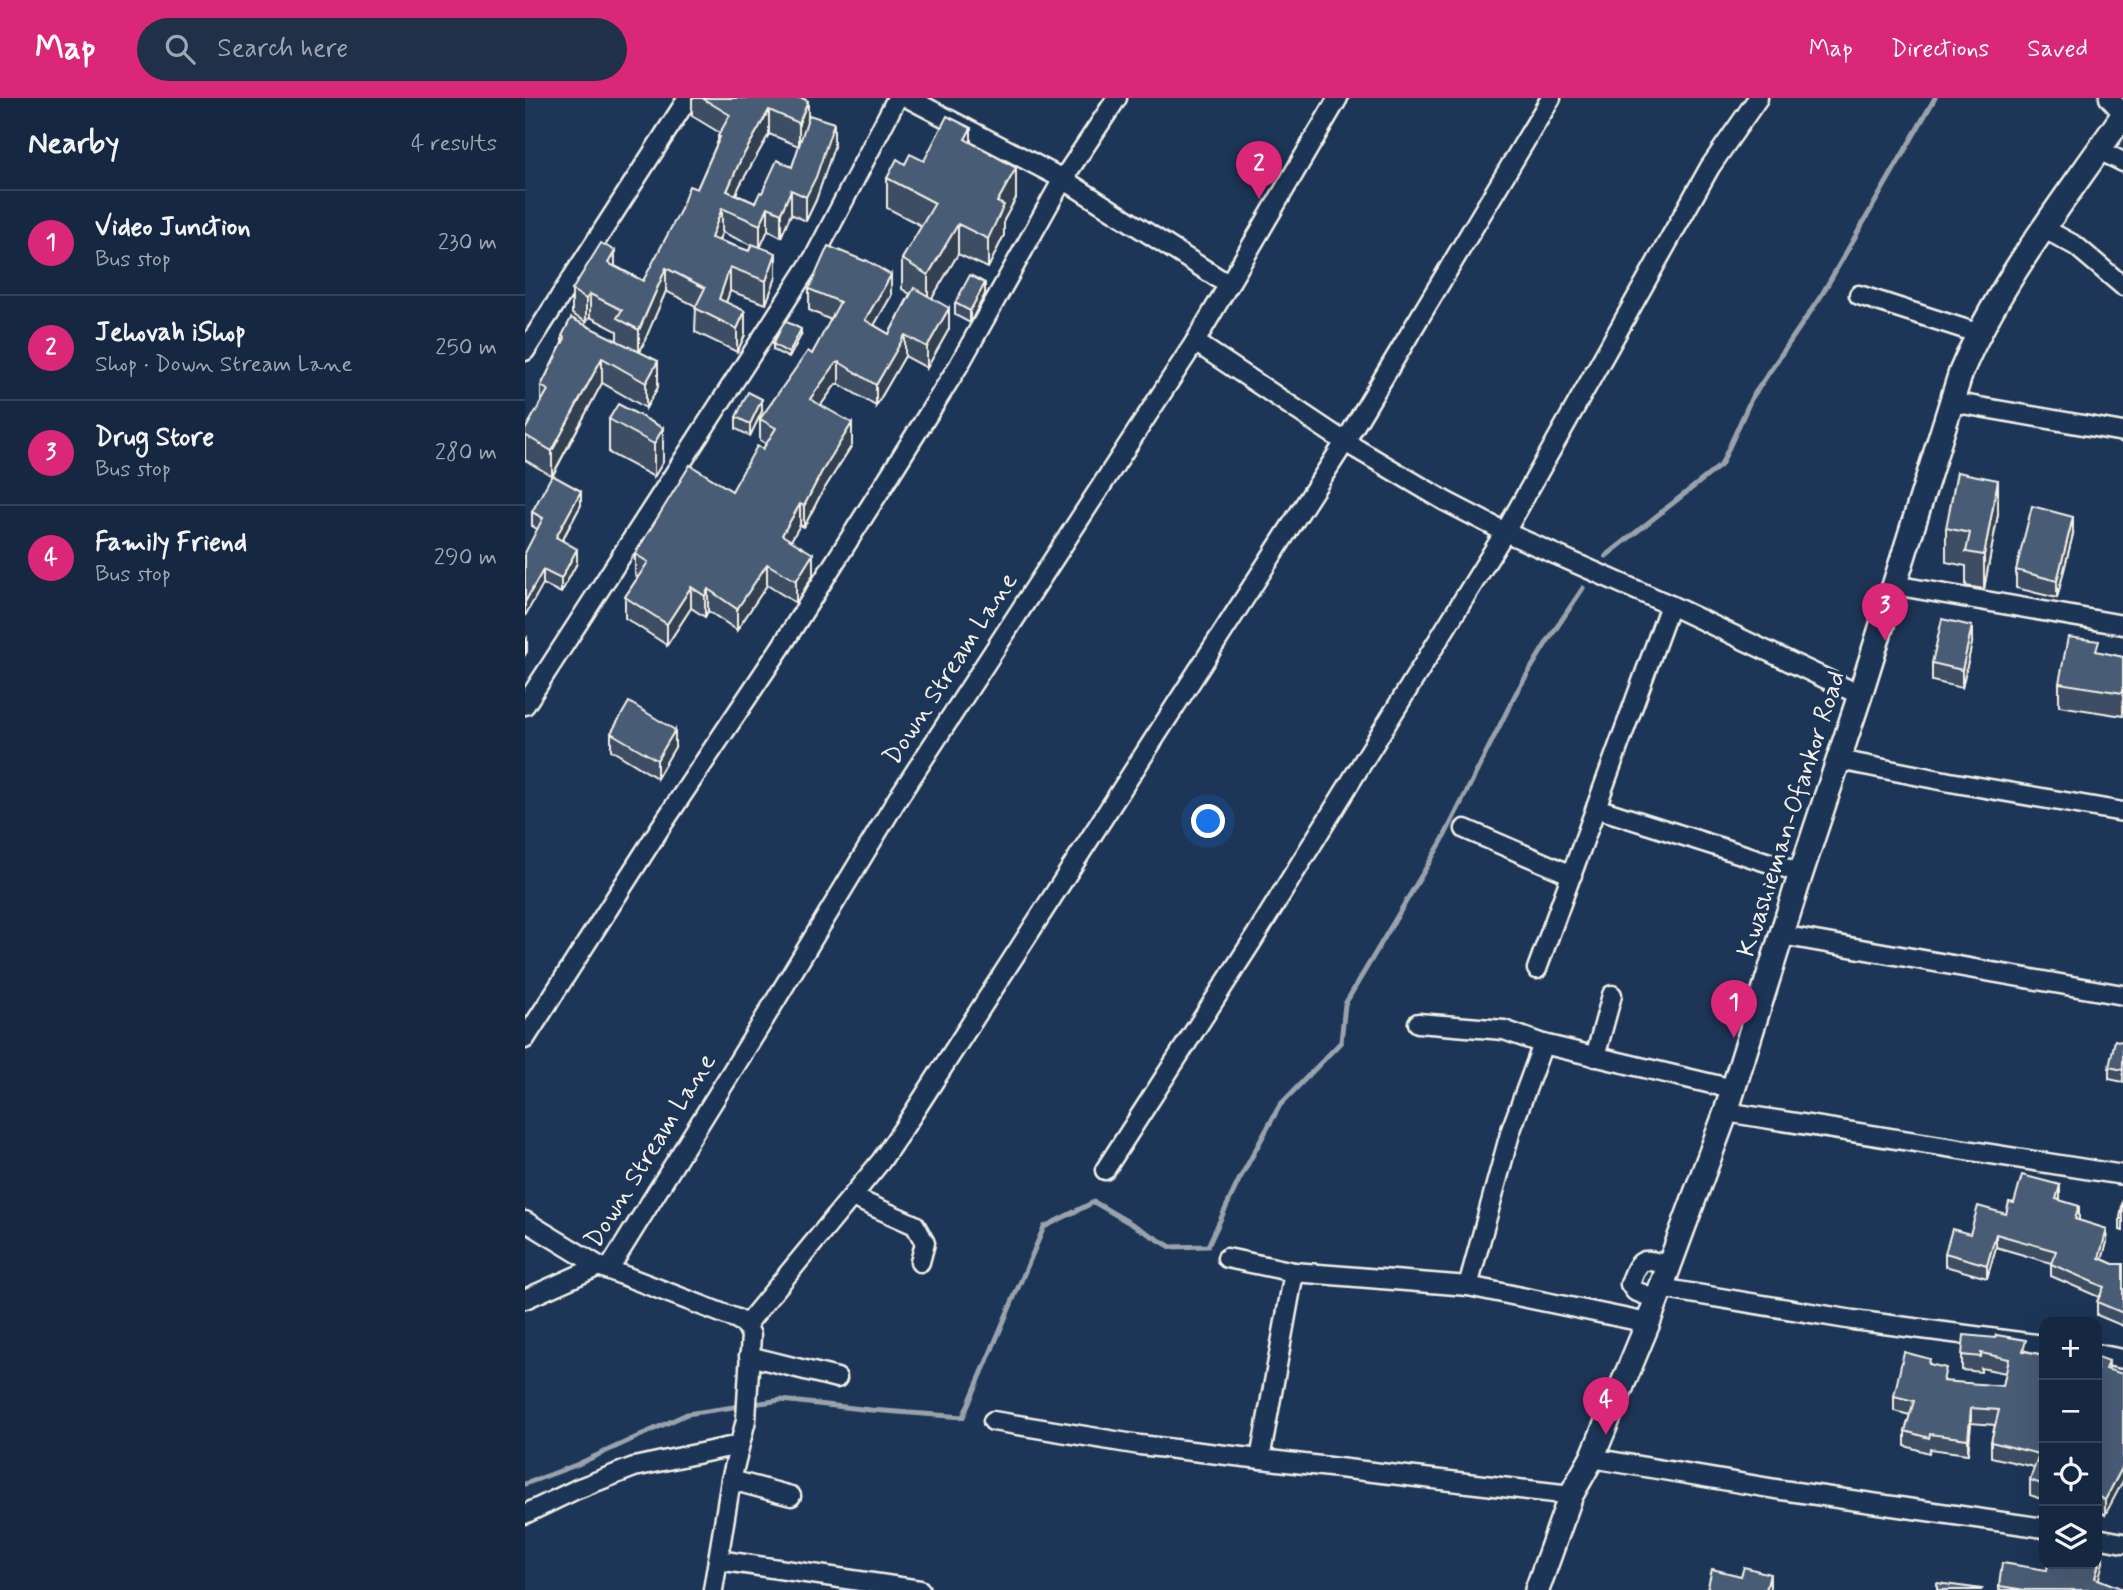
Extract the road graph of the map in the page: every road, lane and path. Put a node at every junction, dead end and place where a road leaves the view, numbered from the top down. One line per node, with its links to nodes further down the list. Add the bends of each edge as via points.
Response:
1 (688, 98): 19 (street)
2 (897, 98): 28 (street, via 815,256)
3 (908, 98): 12 (street)
4 (1117, 98): 12 (street)
5 (1338, 98): 14 (street, Down Stream Lane)
6 (1551, 98): 22 (street)
7 (1758, 98): 23 (street, via 1710,167)
8 (2109, 98): 9 (street)
9 (2123, 114): 10 (main road, Kwashieman-Ofankor Road)
10 (2099, 150): 11 (street); 13 (main road, Kwashieman-Ofankor Road)
11 (2123, 162)
12 (1063, 179): 14 (street); 40 (street, via 959,365 781,648)
13 (2043, 228): 15 (street, via 2076,246); 17 (main road, Kwashieman-Ofankor Road)
14 (1229, 285): 18 (street, Down Stream Lane)
15 (2123, 286)
16 (1859, 295): 17 (street)
17 (1977, 333): 20 (main road, Kwashieman-Ofankor Road)
18 (1195, 342): 22 (street); 51 (street, Down Stream Lane, via 898,798 758,1031)
19 (525, 351)
20 (1951, 402): 21 (street); 24 (main road, Kwashieman-Ofankor Road)
21 (2123, 432)
22 (1345, 442): 23 (street); 47 (street, via 907,1124)
23 (1505, 532): 25 (street); 45 (street)
24 (1894, 585): 26 (street); 27 (main road, Kwashieman-Ofankor Road)
25 (1670, 605): 27 (street); 30 (street)
26 (2123, 625)
27 (1860, 695): 29 (main road, Kwashieman-Ofankor Road)
28 (525, 705)
29 (1839, 760): 31 (street); 33 (main road, Kwashieman-Ofankor Road)
30 (1597, 808): 33 (street); 34 (street)
31 (2123, 812)
32 (1465, 829): 34 (street)
33 (1801, 873): 35 (main road, Kwashieman-Ofankor Road)
34 (1572, 875): 36 (street)
35 (1781, 935): 38 (street); 43 (main road, Kwashieman-Ofankor Road)
36 (1537, 969)
37 (1612, 995): 42 (street)
38 (2123, 995)
39 (1418, 1023): 41 (street, via 1504,1030)
40 (525, 1039)
41 (1543, 1044): 42 (street); 53 (street, via 1511,1130)
42 (1595, 1057): 43 (street)
43 (1733, 1089): 44 (main road, Kwashieman-Ofankor Road)
44 (1726, 1112): 46 (street); 54 (main road, Kwashieman-Ofankor Road)
45 (1105, 1170)
46 (2123, 1175)
47 (852, 1197): 50 (street, via 915,1225 925,1242); 57 (street)
48 (525, 1221): 51 (street)
49 (1227, 1258): 52 (street)
50 (920, 1262)
51 (604, 1268): 55 (street); 57 (street)
52 (1294, 1272): 53 (street); 66 (street)
53 (1468, 1286): 56 (street)
54 (1658, 1293): 56 (main road, Kwashieman-Ofankor Road); 58 (street)
55 (525, 1299)
56 (1648, 1323): 65 (main road, Kwashieman-Ofankor Road)
57 (746, 1325): 60 (street, via 751,1335)
58 (2039, 1344)
59 (2102, 1355): 61 (street)
60 (749, 1356): 62 (street); 64 (street, via 746,1420)
61 (2123, 1359)
62 (837, 1378)
63 (993, 1421): 66 (street)
64 (739, 1445): 67 (street); 70 (street, via 634,1467)
65 (1592, 1458): 68 (main road, Kwashieman-Ofankor Road); 71 (street)
66 (1260, 1459): 68 (street)
67 (731, 1480): 69 (street); 74 (street)
68 (1571, 1495): 77 (main road, Kwashieman-Ofankor Road)
69 (791, 1496)
70 (525, 1514)
71 (2039, 1527)
72 (2102, 1539): 73 (street)
73 (2123, 1543)
74 (718, 1560): 75 (street); 76 (street)
75 (713, 1590)
76 (920, 1590)
77 (1537, 1590)

